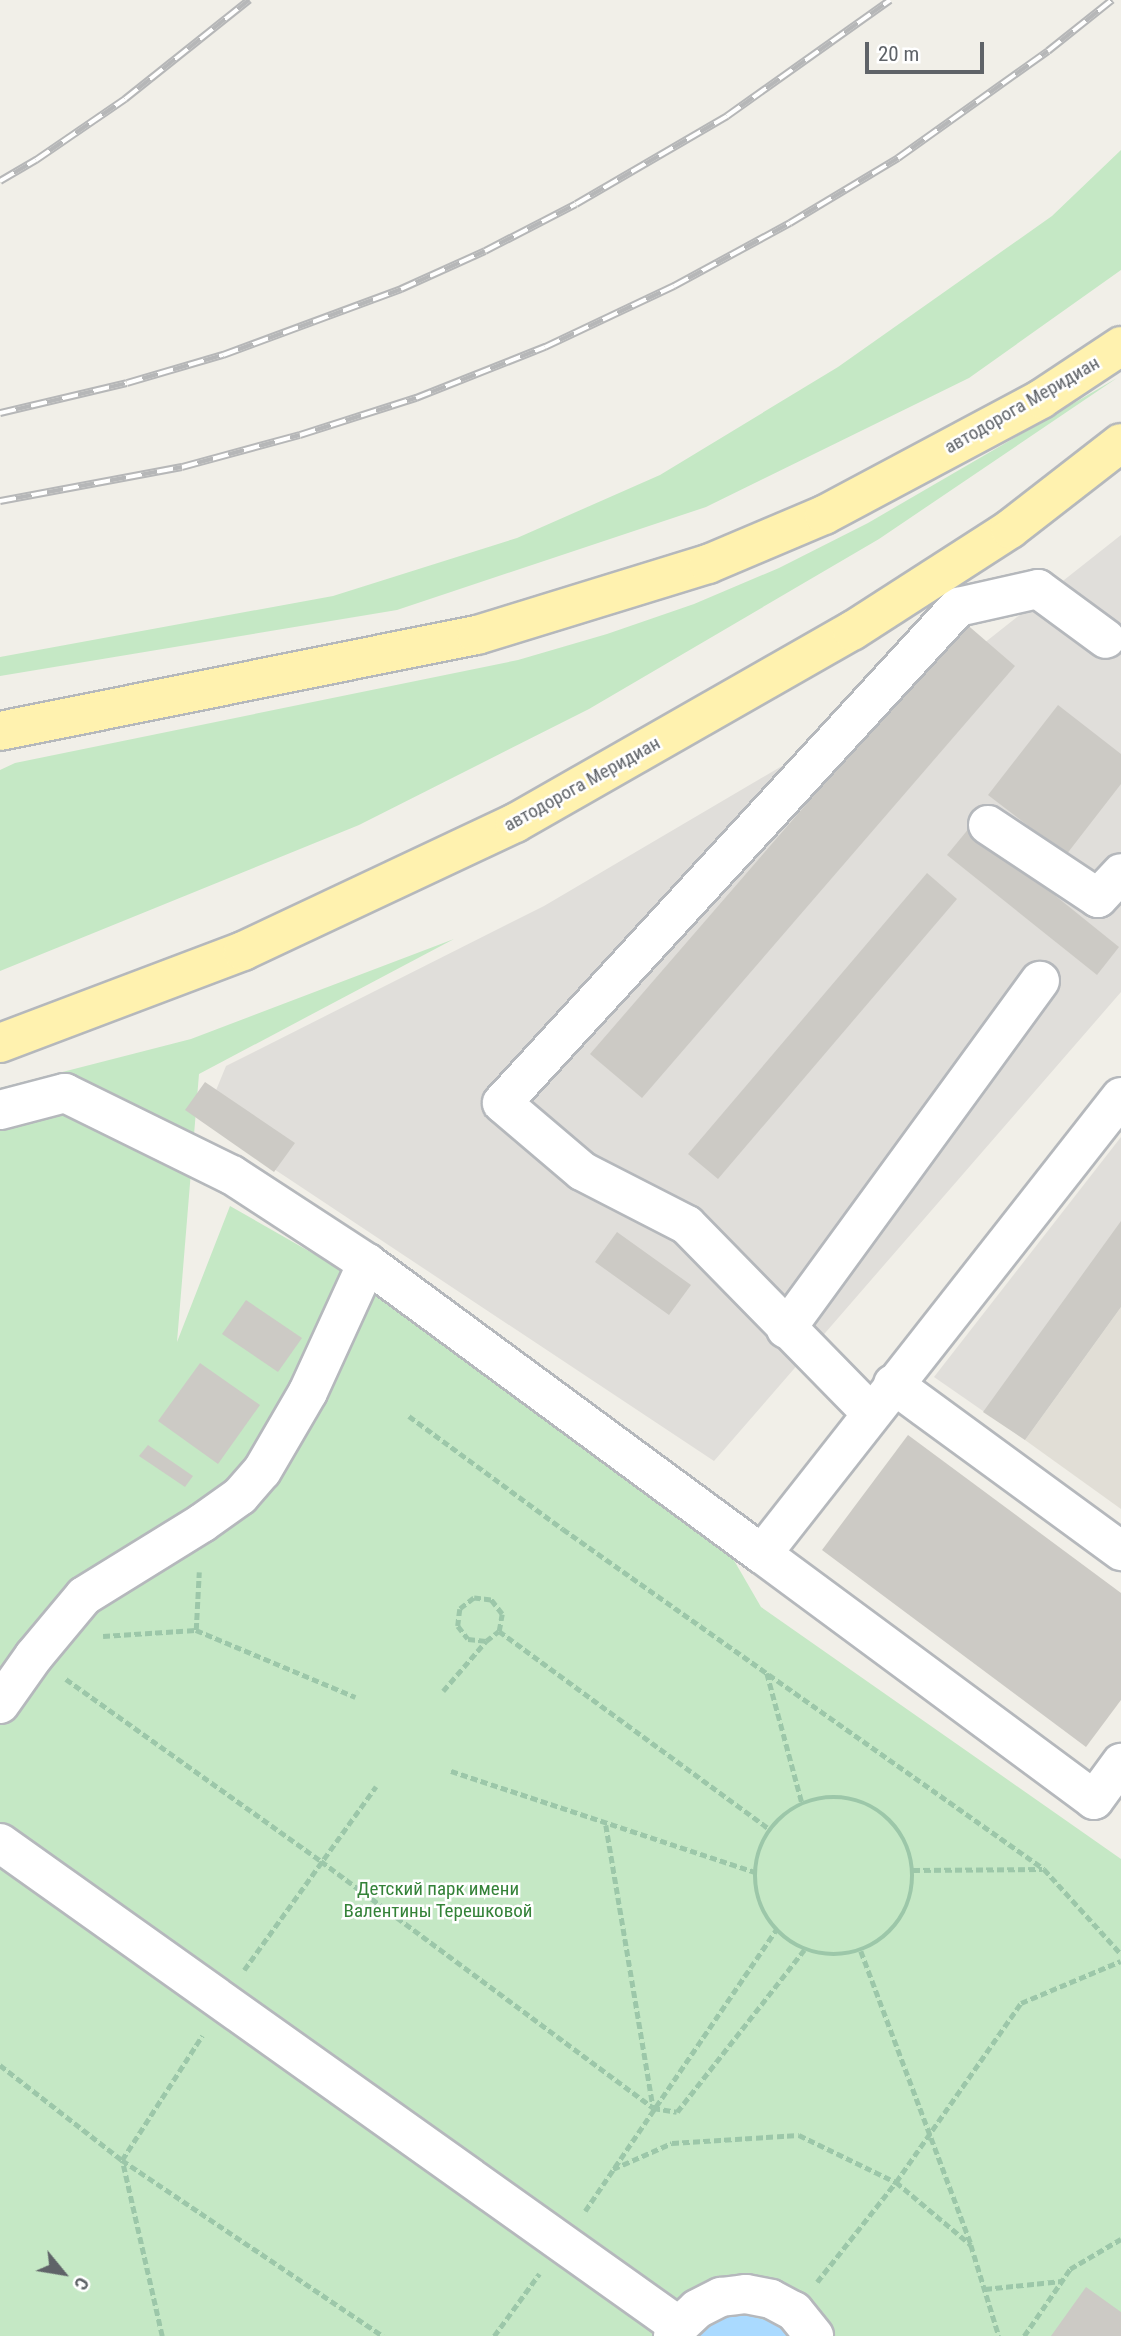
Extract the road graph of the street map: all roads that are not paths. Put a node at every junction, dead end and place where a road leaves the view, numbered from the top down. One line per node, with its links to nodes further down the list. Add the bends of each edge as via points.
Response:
1 (1121, 346): 4 (main road, автодорога Меридиан, via 1041,399 824,515 708,564 477,635)
2 (1121, 443): 8 (main road, автодорога Меридиан, via 1010,529 852,631 515,822 243,951)
3 (1106, 639): 12 (street, via 1038,589 958,607 502,1103 582,1171 687,1225)
4 (0, 731)
5 (989, 825): 6 (street, via 1098,898)
6 (1121, 873)
7 (1040, 981): 12 (street)
8 (0, 1043)
9 (1121, 1097): 13 (street)
10 (0, 1110): 11 (street, via 65,1093 232,1175)
11 (367, 1263): 15 (street); 16 (street, via 307,1392 262,1471 240,1496 84,1596)
12 (786, 1329): 13 (street)
13 (882, 1399): 14 (street); 15 (street)
14 (1121, 1551)
15 (762, 1554): 17 (street, via 1094,1800)
16 (0, 1704)
17 (1121, 1763)
18 (0, 1843): 20 (street)
19 (804, 2324): 20 (street, via 771,2299 746,2294 721,2297 697,2309)
20 (676, 2331)

